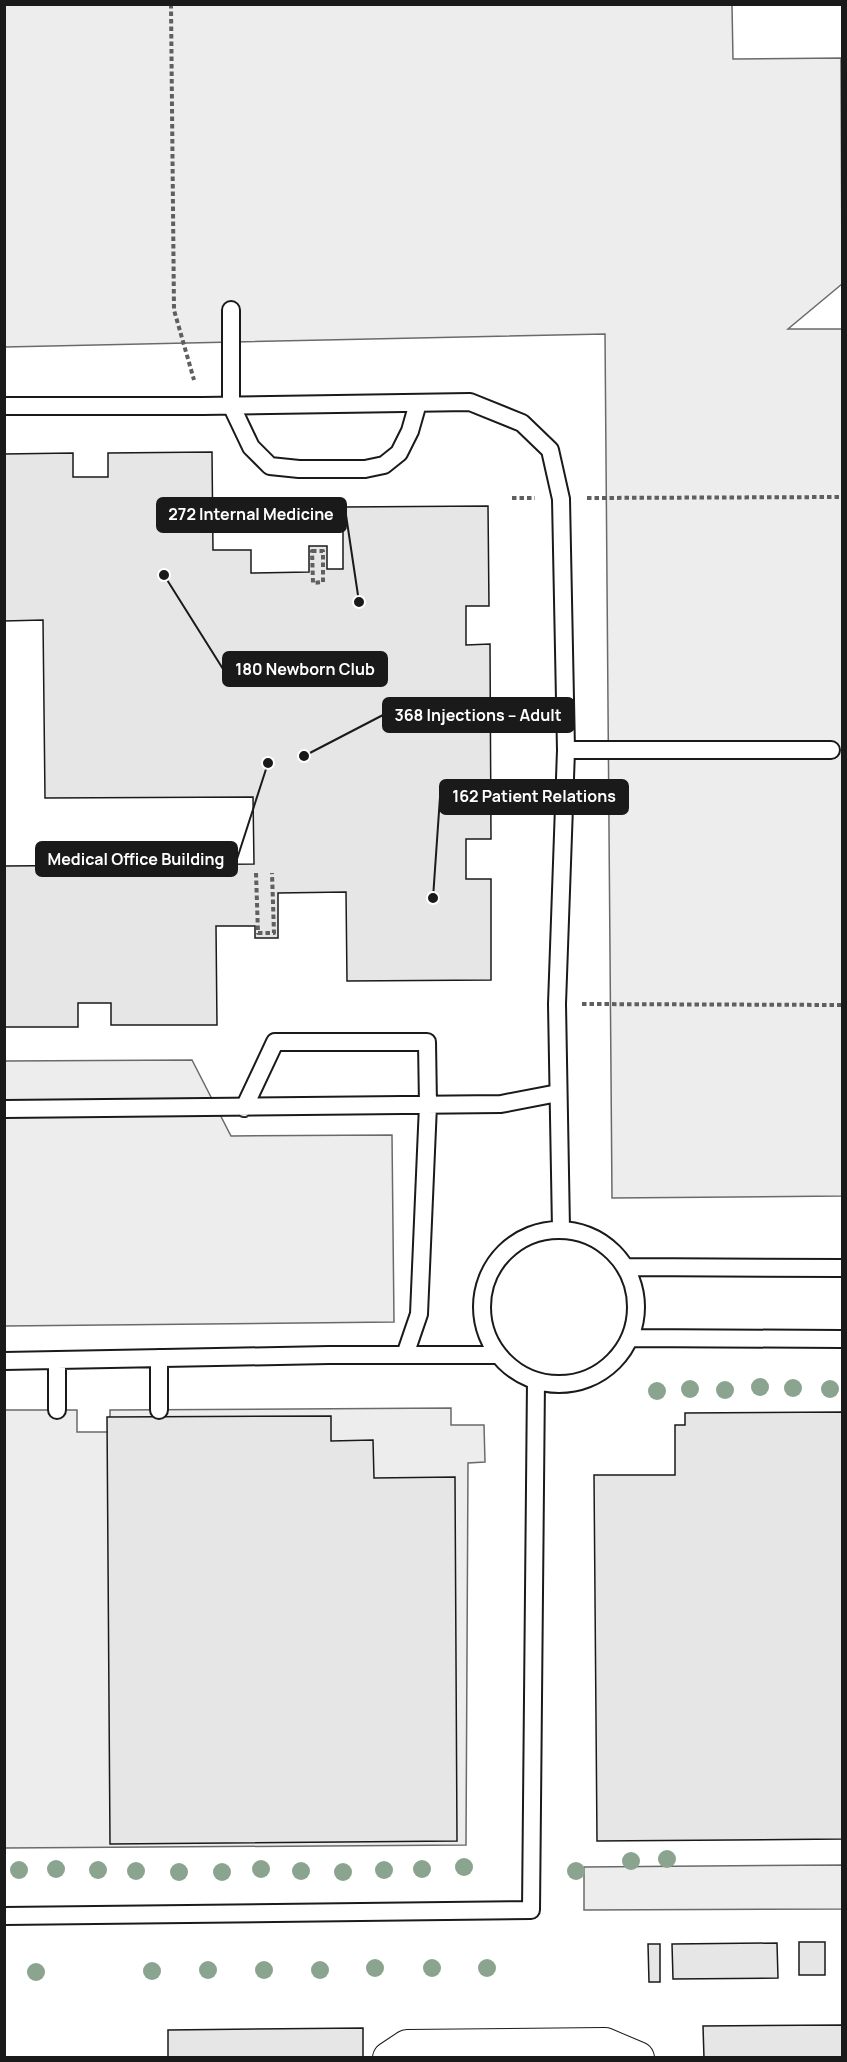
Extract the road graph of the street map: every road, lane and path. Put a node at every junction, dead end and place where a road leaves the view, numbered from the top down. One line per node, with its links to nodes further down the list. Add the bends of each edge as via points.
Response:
1 (171, 4): 6 (path, via 174,310)
2 (231, 310): 4 (lane)
3 (418, 403): 4 (lane); 4 (lane, via 399,453 384,465 365,470 270,466 251,447); 9 (lane, via 470,402 522,423 550,450)
4 (231, 405): 6 (lane)
5 (4, 406): 6 (lane)
6 (202, 406)
7 (843, 497): 9 (path)
8 (512, 498): 9 (path)
9 (561, 499): 11 (lane)
10 (323, 582): 10 (path, via 313,583 312,551 323,551)
11 (566, 750): 12 (lane); 15 (lane)
12 (831, 750)
13 (256, 873): 14 (path, via 258,933 274,933)
14 (272, 873)
15 (557, 1004): 16 (path); 17 (lane)
16 (843, 1005)
17 (558, 1093): 18 (lane, via 501,1104); 21 (lane)
18 (428, 1105): 19 (lane); 19 (lane, via 427,1042 275,1042); 26 (lane, via 419,1314)
19 (244, 1108): 20 (lane)
20 (4, 1109)
21 (561, 1229): 22 (lane, via 595,1238); 27 (lane, via 532,1234 513,1244 487,1277 482,1318)
22 (627, 1268): 23 (lane); 24 (lane, via 636,1290 637,1315)
23 (843, 1268)
24 (631, 1338): 25 (lane); 31 (lane, via 618,1359 599,1374 576,1383)
25 (843, 1339)
26 (405, 1355): 27 (lane); 28 (lane)
27 (498, 1355): 31 (lane, via 512,1369)
28 (159, 1358): 29 (lane); 33 (lane)
29 (57, 1360): 30 (lane); 32 (lane)
30 (4, 1361)
31 (536, 1381): 34 (lane, via 531,1910)
32 (57, 1410)
33 (159, 1410)
34 (4, 1916)
35 (389, 2058): 36 (street, via 407,2046 604,2044)
36 (638, 2058)

